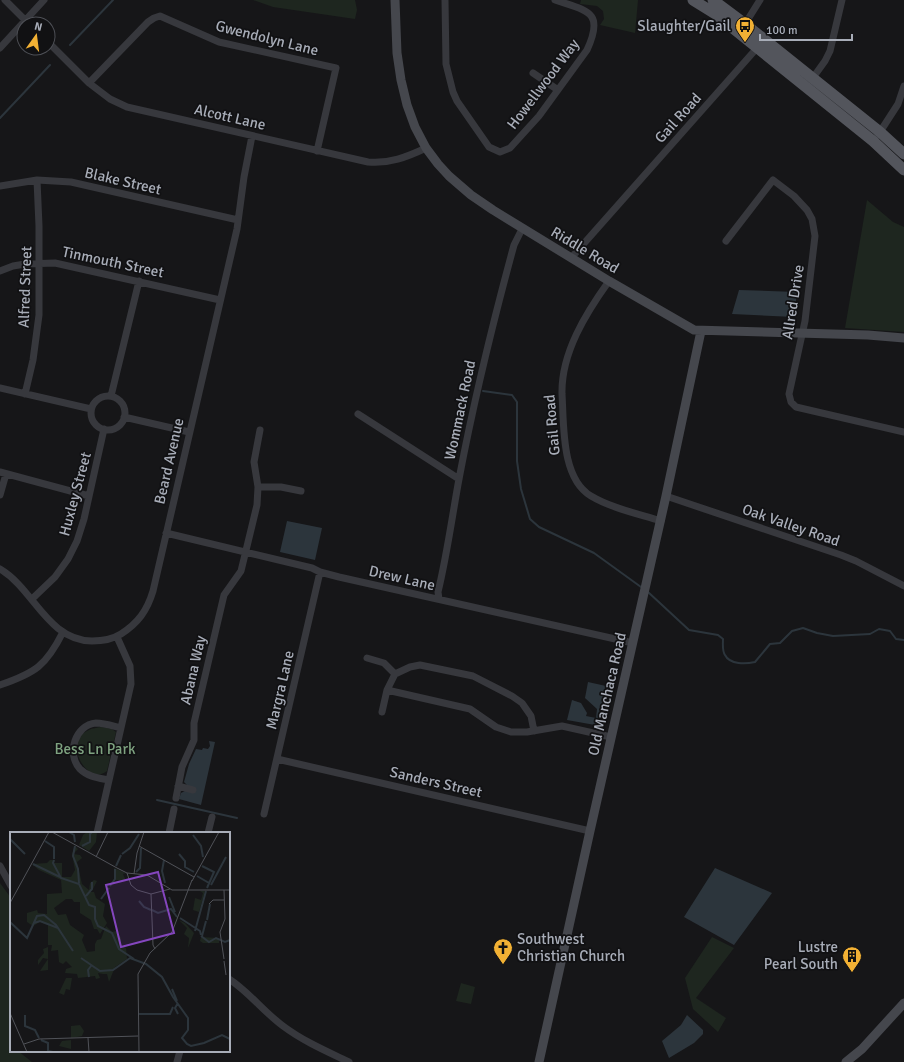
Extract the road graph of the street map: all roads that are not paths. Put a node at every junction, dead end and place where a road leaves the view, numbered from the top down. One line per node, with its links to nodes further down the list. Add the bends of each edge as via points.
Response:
1 (5, 0): 10 (street)
2 (44, 0): 11 (street)
3 (396, 0): 24 (street, Riddle Road, via 397,53 401,80 415,127)
4 (445, 0): 21 (street, Howellwood Way, via 446,64 453,92 490,147 500,152 510,148)
5 (555, 0): 21 (street, Howellwood Way, via 587,11 592,16 595,26 587,50)
6 (693, 0): 15 (main road, via 714,13)
7 (713, 0): 12 (main road)
8 (760, 0): 12 (street)
9 (842, 0): 18 (street, via 830,50)
10 (21, 16)
11 (32, 16)
12 (745, 24): 18 (main road)
13 (16, 33): 14 (street)
14 (0, 48)
15 (757, 48): 23 (main road); 33 (street, Gail Road)
16 (56, 50): 19 (street, Alcott Lane)
17 (532, 73): 21 (street)
18 (812, 79): 23 (main road)
19 (89, 82): 22 (street, Alcott Lane, via 110,99 127,107); 25 (street, Gwendolyn Lane, via 148,22 160,16 219,42 336,68)
20 (904, 86): 23 (street, via 898,104)
21 (558, 90)
22 (252, 136): 25 (street, Alcott Lane); 30 (street, Beard Avenue)
23 (876, 137): 26 (main road); 27 (main road)
24 (426, 148): 25 (street, Alcott Lane, via 410,156 375,163); 31 (street, Riddle Road, via 449,176)
25 (317, 150)
26 (904, 154)
27 (904, 170)
28 (37, 180): 29 (street, Blake Street); 30 (street, Blake Street, via 83,185); 34 (street, Alfred Street)
29 (0, 186)
30 (238, 220): 38 (street, Beard Avenue)
31 (522, 229): 33 (street, Riddle Road); 53 (street, Wommack Road, via 514,245 496,311)
32 (726, 240): 40 (street, Allred Drive, via 773,180 807,210 812,219 815,236)
33 (571, 258): 37 (street, Riddle Road)
34 (40, 263): 35 (street, Tinmouth Street, via 13,266); 36 (street, Tinmouth Street, via 69,265); 43 (street, Alfred Street, via 38,328)
35 (0, 272)
36 (139, 281): 38 (street, Tinmouth Street); 44 (street)
37 (609, 281): 39 (street, Riddle Road, via 687,327); 59 (street, Gail Road, via 585,318 564,366 562,394 568,461 577,484 590,496)
38 (220, 300): 50 (street, Beard Avenue)
39 (701, 332): 40 (street, Riddle Road); 58 (street, Old Manchaca Road)
40 (803, 332): 41 (street, Riddle Road); 51 (street, Allred Drive, via 789,394 791,402 796,407)
41 (904, 338)
42 (0, 388): 43 (street)
43 (25, 394): 45 (street)
44 (111, 396): 45 (street, via 101,397); 47 (street, via 120,402)
45 (91, 409): 48 (street, via 95,424)
46 (358, 414): 53 (street)
47 (124, 417): 48 (street, via 119,426); 50 (street)
48 (104, 429): 57 (street, Huxley Street)
49 (260, 430): 54 (street, Abana Way, via 254,462)
50 (190, 432): 60 (street, Beard Avenue)
51 (904, 432)
52 (3, 473): 56 (street); 57 (street)
53 (459, 479): 66 (street, Wommack Road, via 438,592)
54 (258, 487): 55 (street, via 281,487); 61 (street, Abana Way, via 257,505)
55 (301, 491)
56 (0, 495)
57 (89, 496): 65 (street, Huxley Street, via 80,532 71,554 55,578)
58 (666, 496): 59 (street, Old Manchaca Road); 64 (street, Oak Valley Road, via 840,555)
59 (661, 521): 69 (street, Old Manchaca Road)
60 (166, 533): 61 (street, Drew Lane); 68 (street, Beard Avenue, via 147,608 140,619)
61 (246, 552): 63 (street, Drew Lane); 80 (street, Abana Way, via 240,573 224,595 194,723 194,740 182,767)
62 (0, 569): 65 (street, Beard Avenue, via 14,578)
63 (320, 572): 66 (street, Drew Lane); 78 (street, Margra Lane)
64 (904, 586)
65 (32, 599): 67 (street, Beard Avenue)
66 (439, 599): 69 (street, Drew Lane)
67 (63, 632): 68 (street, Beard Avenue, via 88,640); 72 (street, via 52,654 41,665 21,678)
68 (117, 637): 75 (street, via 128,659 131,672 130,690)
69 (633, 643): 77 (street, Old Manchaca Road)
70 (367, 658): 71 (street, via 384,663)
71 (395, 674): 73 (street); 76 (street, via 420,665 473,676 522,703 531,716)
72 (0, 685)
73 (387, 690): 74 (street); 76 (street, via 470,709 504,730)
74 (382, 712)
75 (121, 728): 79 (street); 79 (street, via 102,724 90,725 80,731 74,746 74,758 81,770 91,776)
76 (534, 731): 77 (street, via 562,726)
77 (611, 737): 86 (street, Old Manchaca Road)
78 (277, 759): 84 (street, Margra Lane); 86 (street, Sanders Street)
79 (109, 780): 87 (street)
80 (178, 786): 81 (street); 82 (street, Abana Way)
81 (193, 790)
82 (176, 798)
83 (174, 809): 88 (street)
84 (264, 814)
85 (212, 817): 89 (street)
86 (590, 831): 97 (street, Old Manchaca Road)
87 (97, 832)
88 (169, 832)
89 (208, 832)
90 (0, 866): 91 (street)
91 (10, 884)
92 (230, 980): 96 (street, via 282,1025 308,1042)
93 (904, 1003): 98 (street, via 873,1038)
94 (180, 1052): 95 (street)
95 (177, 1062)
96 (349, 1062)
97 (539, 1062)
98 (846, 1062)

